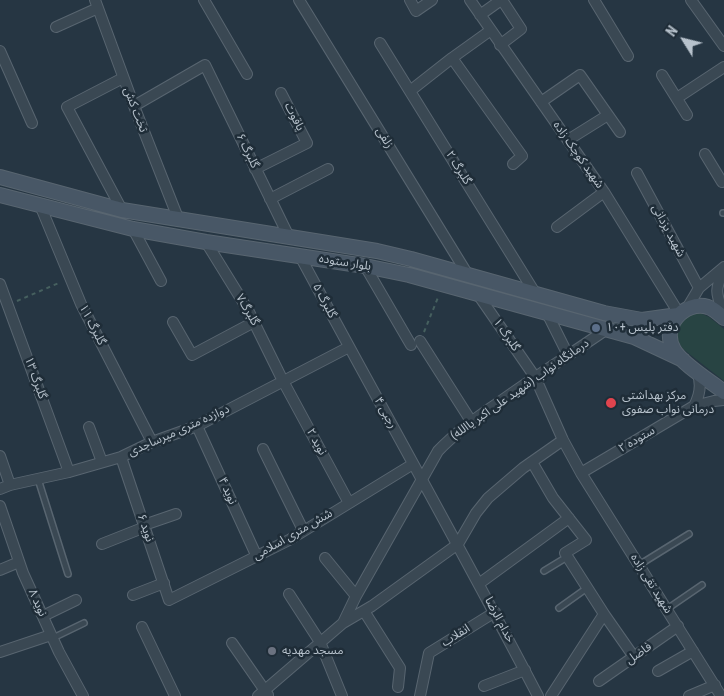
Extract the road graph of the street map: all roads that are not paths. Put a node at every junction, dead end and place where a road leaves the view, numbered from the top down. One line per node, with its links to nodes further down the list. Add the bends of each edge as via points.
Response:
1 (204, 0): 20 (street)
2 (299, 0): 53 (street, زلفی)
3 (410, 0): 4 (street, via 416,11)
4 (432, 0)
5 (470, 0): 10 (street, شهید کوچک زاده)
6 (501, 0): 10 (street); 14 (street, via 521,29)
7 (594, 0): 17 (street)
8 (691, 0): 15 (street)
9 (96, 4): 11 (street); 22 (street, تخت کش)
10 (480, 15): 12 (street, شهید کوچک زاده)
11 (56, 26)
12 (491, 30): 14 (street, شهید کوچک زاده); 18 (street)
13 (380, 43): 23 (street, گلبرگ ۲)
14 (500, 45): 26 (street, شهید کوچک زاده)
15 (724, 46)
16 (0, 51): 30 (street)
17 (628, 56)
18 (452, 58): 23 (street); 34 (street, via 522,156)
19 (724, 67): 25 (street)
20 (247, 74)
21 (662, 75): 25 (street)
22 (123, 78): 27 (street, تخت کش); 44 (street, via 68,107)
23 (410, 91): 58 (street, گلبرگ ۲)
24 (281, 93): 35 (street, یاقوت, via 307,144)
25 (677, 98): 29 (street)
26 (541, 102): 28 (street, via 580,75); 32 (street, شهید کوچک زاده)
27 (134, 106): 35 (street, گلبرگ ۶, via 205,65); 45 (street, تخت کش)
28 (608, 115): 31 (street); 32 (street)
29 (687, 115)
30 (32, 123)
31 (620, 132)
32 (568, 140): 40 (street, شهید کوچک زاده)
33 (705, 154): 39 (street)
34 (513, 164)
35 (255, 169): 42 (street, گلبرگ ۶)
36 (328, 169): 42 (street)
37 (637, 173): 56 (street, شهید یزدانی)
38 (0, 177): 44 (main road, بلوار ستوده)
39 (724, 181)
40 (604, 192): 46 (street); 59 (street, شهید کوچک زاده, via 675,307)
41 (0, 195): 43 (main road, بلوار ستوده)
42 (270, 199): 48 (street, گلبرگ ۶)
43 (40, 205): 47 (main road, بلوار ستوده); 78 (street, گلبرگ ۱۱, via 81,304)
44 (122, 210): 45 (main road, بلوار ستوده)
45 (178, 218): 48 (main road, بلوار ستوده)
46 (557, 227)
47 (133, 228): 49 (main road, بلوار ستوده); 54 (street)
48 (289, 237): 53 (main road, بلوار ستوده, via 377,251)
49 (206, 242): 50 (main road, بلوار ستوده); 63 (street, گلبرگ۷)
50 (300, 256): 51 (main road, بلوار ستوده); 65 (street, گلبرگ ۵)
51 (365, 266): 57 (main road, بلوار ستوده); 74 (street)
52 (724, 268): 56 (street); 61 (street, via 716,293)
53 (468, 275): 58 (main road, بلوار ستوده)
54 (160, 281)
55 (0, 284): 85 (street, گلبرگ ۱۳)
56 (699, 288): 59 (street)
57 (477, 293): 60 (main road, بلوار ستوده); 69 (street, گلبرگ ۱)
58 (535, 294): 59 (main road, بلوار ستوده, via 642,320)
59 (682, 312): 61 (main road, بلوار ستوده, via 692,307 707,307); 67 (main road, via 674,321 670,336 674,350)
60 (547, 313): 64 (main road, بلوار ستوده); 66 (street)
61 (724, 316)
62 (173, 322): 63 (street, via 192,355)
63 (254, 322): 70 (street, گلبرگ۷)
64 (607, 330): 66 (street, درمانگاه نواب (شهید علی اکبر یاالله)); 67 (main road, بلوار ستوده, via 634,337)
65 (349, 347): 70 (street, دوازده متری میرساجدی); 84 (street, رجبی ۴)
66 (568, 355): 69 (street, درمانگاه نواب (شهید علی اکبر یاالله))
67 (683, 360): 68 (main road)
68 (697, 371): 71 (main road); 73 (street, via 700,392)
69 (535, 377): 74 (street, درمانگاه نواب (شهید علی اکبر یاالله)); 77 (street, گلبرگ ۱)
70 (283, 382): 75 (street, دوازده متری میرساجدی); 90 (street, نوید ۲)
71 (724, 392)
72 (724, 400): 73 (street, ستوده ۲)
73 (694, 406): 86 (street, ستوده ۲)
74 (471, 422): 88 (street, درمانگاه نواب (شهید علی اکبر یاالله), via 438,451)
75 (197, 426): 78 (street, دوازده متری میرساجدی); 100 (street, نوید ۴)
76 (89, 428): 82 (street)
77 (562, 440): 83 (street); 86 (street, شهید تقی زاده)
78 (152, 442): 81 (street, دوازده متری میرساجدی)
79 (263, 449): 95 (street)
80 (0, 456): 89 (street)
81 (122, 457): 82 (street, دوازده متری میرساجدی); 94 (street, نوید ۶)
82 (102, 462): 85 (street, دوازده متری میرساجدی)
83 (532, 462): 93 (street); 98 (street, via 488,498)
84 (413, 464): 88 (street, رجبی ۴); 90 (street, شش متری اسلامی)
85 (70, 472): 87 (street, دوازده متری میرساجدی)
86 (581, 473): 103 (street, شهید تقی زاده)
87 (38, 479): 89 (street, دوازده متری میرساجدی); 106 (lane)
88 (421, 480): 98 (street, خدام الرضا); 113 (street, درمانگاه نواب (شهید علی اکبر یاالله))
89 (5, 487)
90 (349, 503): 95 (street, شش متری اسلامی)
91 (0, 506): 102 (street, نوید ۸)
92 (176, 514): 94 (street)
93 (569, 518): 99 (street, via 586,540 565,553); 108 (street)
94 (145, 526): 97 (street); 107 (street, نوید ۶)
95 (303, 530): 100 (street, شش متری اسلامی)
96 (689, 534): 103 (lane)
97 (102, 544)
98 (458, 544): 108 (street, خدام الرضا); 118 (street)
99 (567, 556): 105 (lane); 110 (street)
100 (257, 557): 115 (street, شش متری اسلامی)
101 (325, 558): 113 (street)
102 (20, 562): 104 (street); 121 (street, نوید ۸)
103 (639, 565): 117 (street, شهید تقی زاده)
104 (0, 570)
105 (544, 571)
106 (68, 574)
107 (164, 583): 112 (street); 115 (street, نوید ۶)
108 (480, 584): 119 (street, خدام الرضا)
109 (702, 585): 117 (lane)
110 (587, 588): 116 (lane); 120 (street)
111 (289, 594): 127 (street)
112 (133, 596)
113 (356, 596): 123 (street, درمانگاه نواب (شهید علی اکبر یاالله))
114 (76, 600): 121 (street)
115 (170, 600)
116 (559, 608)
117 (667, 609): 124 (street, شهید تقی زاده)
118 (364, 611): 123 (street); 136 (street, via 400,668)
119 (495, 612): 132 (street, خدام الرضا); 142 (street, انقلاب, via 429,653)
120 (604, 614): 131 (street); 144 (street)
121 (43, 616): 126 (street, نوید ۸)
122 (84, 622): 126 (lane)
123 (342, 623): 127 (street)
124 (678, 626): 129 (street, شهید تقی زاده); 131 (street, فاضل)
125 (142, 627): 141 (street)
126 (52, 636): 130 (street); 140 (street, نوید ۸)
127 (320, 642): 138 (street); 139 (street)
128 (232, 644): 139 (street)
129 (693, 651): 133 (street); 135 (street, شهید تقی زاده)
130 (0, 652)
131 (634, 657): 134 (street, فاضل)
132 (525, 670): 137 (street); 143 (street, خدام الرضا)
133 (658, 672)
134 (599, 681)
135 (715, 685): 145 (street); 146 (street, شهید تقی زاده)
136 (398, 686)
137 (484, 686)
138 (341, 693)
139 (264, 694)
140 (83, 696)
141 (174, 696)
142 (420, 696)
143 (538, 696)
144 (552, 696)
145 (689, 696)
146 (723, 696)

